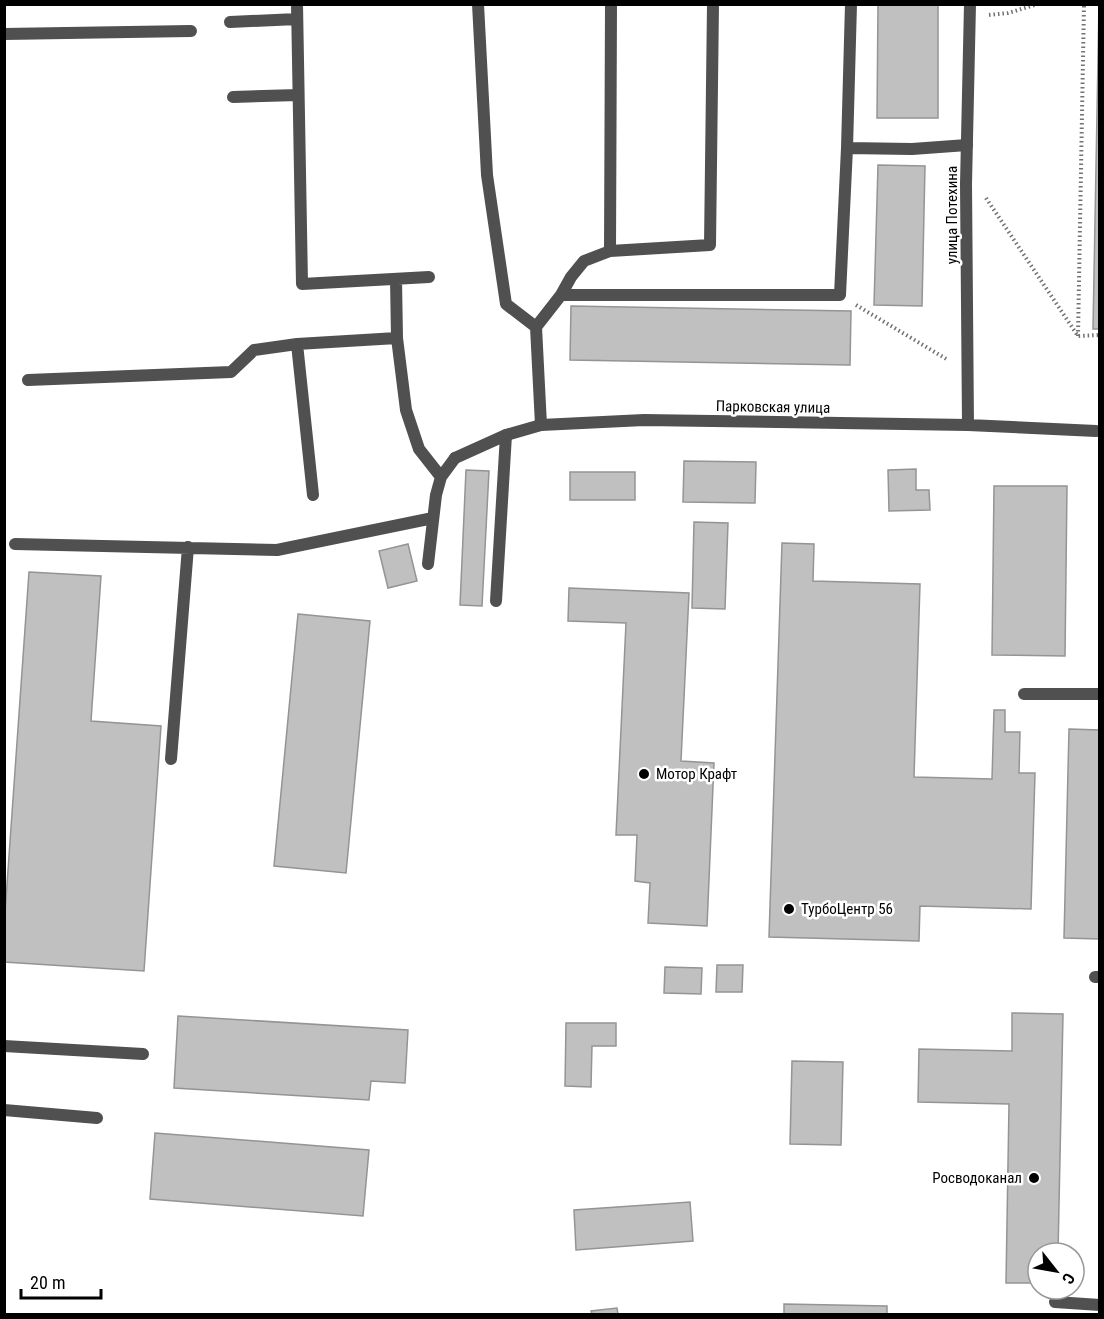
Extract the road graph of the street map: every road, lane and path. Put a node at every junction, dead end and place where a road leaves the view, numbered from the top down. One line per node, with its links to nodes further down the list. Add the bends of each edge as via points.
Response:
1 (297, 4): 9 (street)
2 (478, 4): 23 (street, via 486,175 506,304)
3 (611, 4): 18 (street)
4 (713, 4): 18 (street, via 710,245)
5 (851, 4): 16 (street)
6 (1038, 4): 8 (path, via 1008,13)
7 (1084, 4): 25 (path)
8 (970, 11): 15 (street, улица Потехина)
9 (297, 19): 10 (street); 13 (street)
10 (230, 22)
11 (191, 31): 12 (street)
12 (4, 34)
13 (298, 95): 14 (street); 20 (street, via 302,284)
14 (233, 97)
15 (967, 145): 16 (street); 17 (street, улица Потехина)
16 (847, 148): 22 (street)
17 (966, 184): 25 (path, via 977,184); 31 (street, улица Потехина)
18 (610, 251): 21 (street, via 584,261)
19 (429, 277): 20 (street)
20 (396, 279): 26 (street)
21 (561, 295): 22 (street); 23 (street)
22 (840, 295): 28 (path)
23 (536, 327): 30 (street)
24 (1100, 335): 25 (path)
25 (1078, 336)
26 (398, 338): 27 (street); 34 (street, via 406,410 419,449)
27 (297, 344): 29 (street, via 254,350 231,372); 35 (street)
28 (951, 362)
29 (28, 380)
30 (541, 425): 31 (street, Парковская улица, via 644,420); 33 (street, Парковская улица)
31 (968, 425): 32 (street, Парковская улица)
32 (1098, 429)
33 (506, 435): 34 (street, Парковская улица, via 455,458); 40 (street)
34 (441, 477): 36 (street)
35 (314, 495)
36 (433, 519): 38 (street, via 277,550); 39 (street)
37 (15, 544): 38 (street)
38 (188, 547): 43 (street)
39 (428, 564)
40 (495, 601)
41 (1024, 694): 42 (street)
42 (1100, 694)
43 (171, 759)
44 (4, 1046): 45 (street)
45 (143, 1054)
46 (4, 1110): 47 (street)
47 (97, 1118)
48 (1055, 1302): 49 (street)
49 (1100, 1305)

